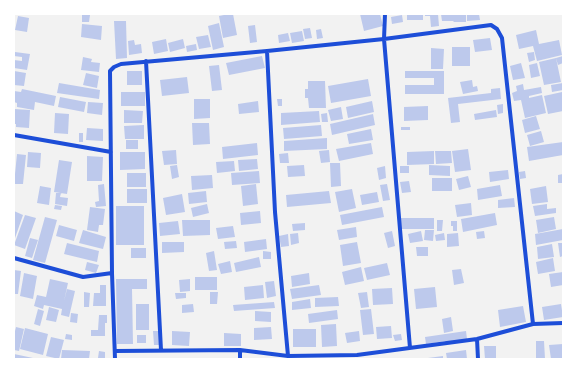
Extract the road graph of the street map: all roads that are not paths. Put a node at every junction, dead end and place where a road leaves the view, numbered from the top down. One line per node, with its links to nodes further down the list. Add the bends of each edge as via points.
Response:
1 (385, 14): 2 (street)
2 (384, 39): 3 (street); 10 (street, via 491,25 502,38); 12 (street)
3 (267, 51): 4 (street); 16 (street, via 275,212)
4 (146, 61): 6 (street, via 121,64 110,72); 13 (street)
5 (14, 135): 6 (street)
6 (111, 152): 8 (street)
7 (14, 258): 8 (street, via 83,277)
8 (112, 272): 15 (street)
9 (563, 323): 10 (street)
10 (533, 324): 11 (street)
11 (477, 340): 12 (street); 20 (street)
12 (410, 348): 17 (street)
13 (161, 350): 14 (street); 15 (street)
14 (240, 350): 16 (street); 19 (street)
15 (115, 351): 18 (street)
16 (288, 356): 17 (street)
17 (357, 357)
18 (115, 359)
19 (240, 359)
20 (478, 359)

